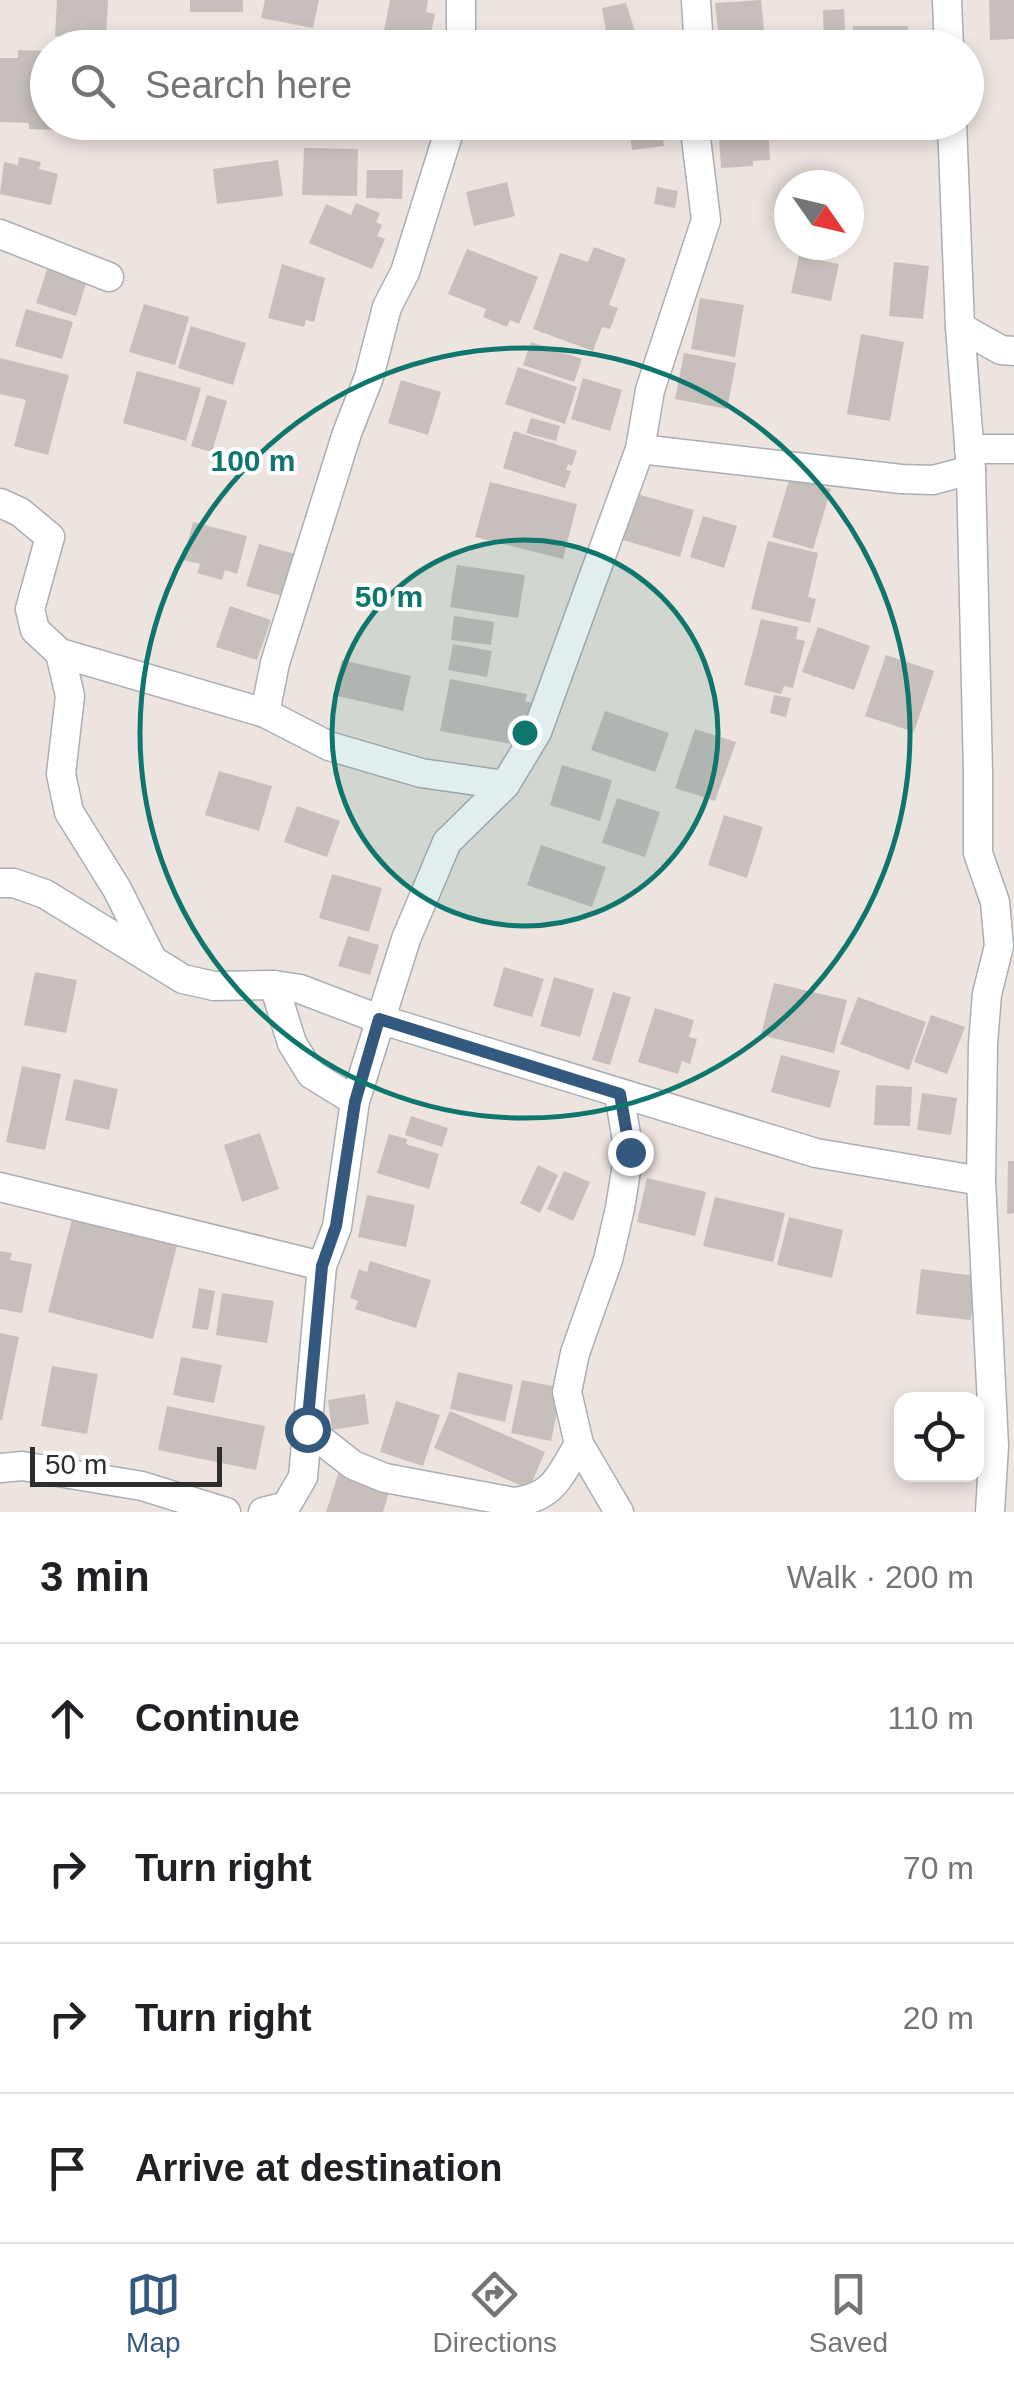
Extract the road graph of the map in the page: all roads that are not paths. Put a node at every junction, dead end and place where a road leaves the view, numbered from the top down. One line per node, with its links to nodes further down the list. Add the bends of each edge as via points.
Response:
1 (461, 0): 4 (street)
2 (696, 0): 5 (street)
3 (948, 0): 6 (street)
4 (461, 30)
5 (698, 30)
6 (949, 30)
7 (446, 140): 19 (street, via 347,433)
8 (696, 140): 14 (street, via 706,220 650,390)
9 (953, 140): 12 (street)
10 (0, 234): 11 (street)
11 (109, 277)
12 (960, 327): 13 (street); 16 (street)
13 (1014, 351)
14 (640, 449): 16 (street, via 932,480); 20 (street, via 538,732)
15 (1014, 450): 16 (street)
16 (970, 459): 24 (street, via 976,823 978,854 995,902)
17 (0, 503): 18 (street, via 50,537 30,609 35,630)
18 (60, 653): 19 (street); 22 (street, via 70,696 61,774 69,812)
19 (265, 713): 20 (street, via 329,746 422,773)
20 (505, 784): 25 (street, via 446,842)
21 (0, 884): 22 (street, via 45,894)
22 (152, 958): 23 (street, via 183,979 214,986)
23 (274, 985): 25 (street); 27 (street, via 292,1043 311,1074)
24 (1001, 993): 28 (street, via 983,1044)
25 (379, 1019): 26 (street); 27 (street)
26 (620, 1094): 28 (street, via 816,1153); 32 (street, via 630,1152 608,1260 567,1392)
27 (355, 1102): 30 (street, via 336,1226)
28 (981, 1181): 37 (street, via 994,1446)
29 (0, 1186): 30 (street)
30 (322, 1266): 31 (street)
31 (307, 1429): 32 (street, via 353,1465 385,1478 514,1502 536,1500 554,1486); 35 (street, via 303,1477 286,1506)
32 (579, 1444): 36 (street)
33 (0, 1468): 34 (street, via 142,1486)
34 (226, 1512)
35 (264, 1512)
36 (619, 1512)
37 (990, 1512)

